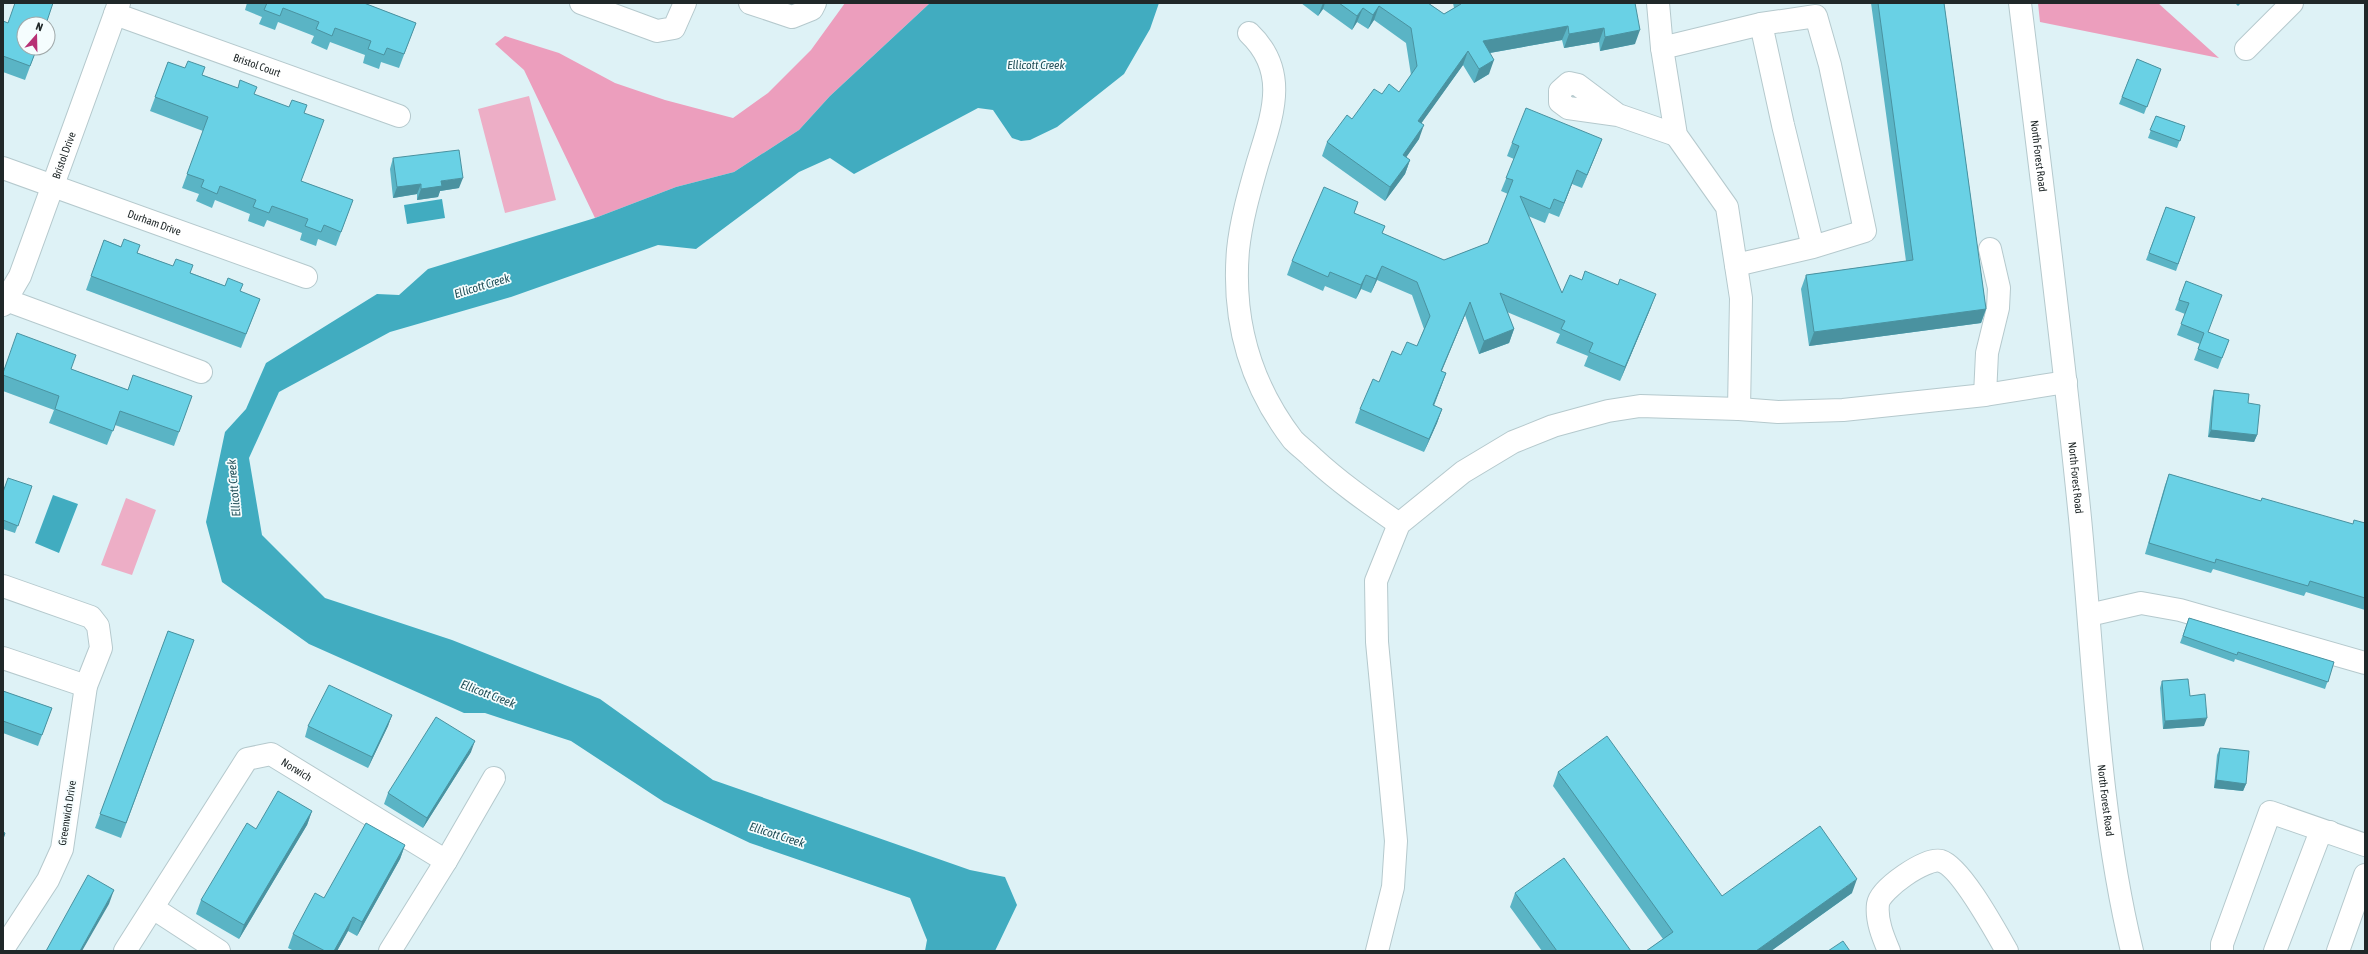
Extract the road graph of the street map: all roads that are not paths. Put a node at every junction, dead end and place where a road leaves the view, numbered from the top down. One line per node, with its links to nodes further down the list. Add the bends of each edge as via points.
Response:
1 (581, 3): 2 (street, via 657,31 674,28)
2 (685, 3)
3 (750, 3): 4 (street, via 792,17 812,9)
4 (814, 3)
5 (1658, 3): 11 (street)
6 (2020, 3): 24 (street, North Forest Road)
7 (2292, 3): 12 (street)
8 (118, 8): 14 (street, Bristol Court); 17 (street, Bristol Drive)
9 (1761, 24): 11 (street); 18 (street); 18 (street, via 1816,16 1830,65 1865,231)
10 (1249, 33): 27 (street, via 1260,44 1270,63 1274,78 1270,128 1246,200 1238,250 1238,304 1243,339 1253,372 1268,401 1294,440 1340,483)
11 (1662, 48): 15 (street)
12 (2246, 49)
13 (1618, 115): 15 (street)
14 (399, 116)
15 (1676, 135): 20 (street, via 1727,207)
16 (3, 168): 17 (street, Durham Drive)
17 (53, 186): 21 (street, Durham Drive); 22 (street, Bristol Drive, via 20,276)
18 (1813, 247): 20 (street)
19 (1990, 249): 25 (street, via 1999,288 1998,308 1987,353)
20 (1736, 266): 26 (street, via 1741,298)
21 (306, 277)
22 (4, 302): 23 (street)
23 (201, 372)
24 (2066, 382): 25 (street); 29 (street, North Forest Road)
25 (1985, 395): 26 (street, via 1843,410 1778,412)
26 (1739, 408): 27 (street, via 1640,406 1608,410 1553,426 1513,442 1463,472)
27 (1399, 524): 43 (street, via 1376,581 1376,642 1396,841 1393,887)
28 (3, 586): 32 (street, Greenwich Drive, via 90,617 98,626 100,648)
29 (2089, 615): 31 (street, via 2141,602 2180,610); 46 (street, North Forest Road, via 2111,840)
30 (3, 658): 32 (street)
31 (2365, 663)
32 (86, 686): 39 (street, Greenwich Drive, via 62,849 48,880)
33 (494, 778): 36 (street)
34 (2330, 832): 35 (street); 47 (street, via 2270,812 2222,944); 48 (street, via 2319,836)
35 (2365, 845)
36 (446, 861): 38 (street, Norwich, via 271,754 246,759); 42 (street)
37 (2365, 875): 49 (street)
38 (153, 908): 40 (street, Norwich); 41 (street)
39 (3, 949)
40 (125, 951)
41 (219, 951)
42 (390, 951)
43 (1376, 951)
44 (1889, 951): 45 (street, via 1881,933 1878,904 1884,891 1926,862 1940,861 1954,869 1986,914)
45 (2007, 951)
46 (2132, 951)
47 (2222, 951)
48 (2277, 951)
49 (2338, 951)

